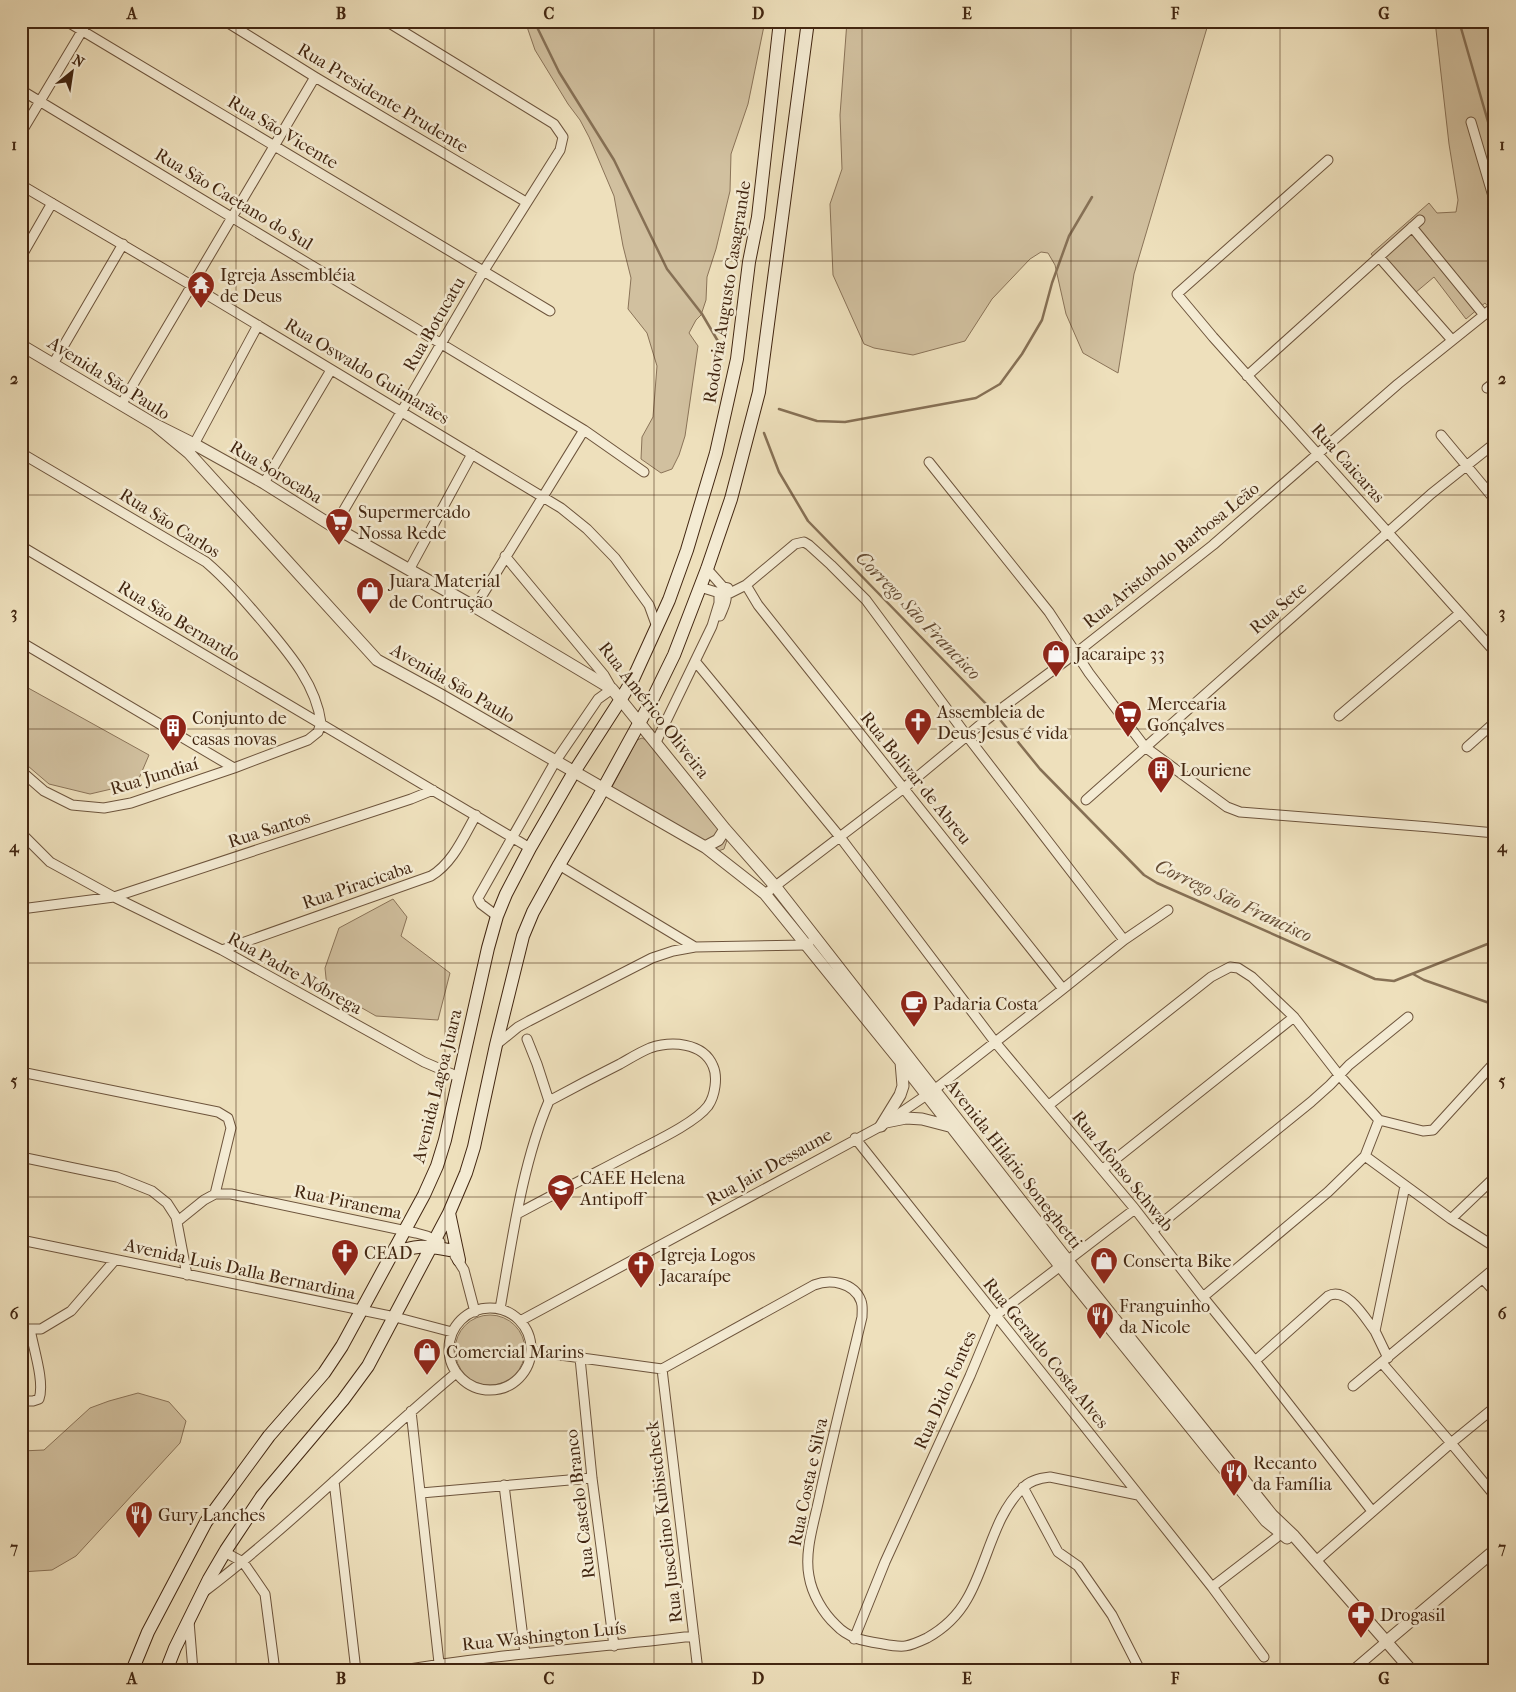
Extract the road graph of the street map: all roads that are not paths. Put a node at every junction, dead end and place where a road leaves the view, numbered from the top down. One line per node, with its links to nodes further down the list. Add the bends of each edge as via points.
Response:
1 (66, 21): 7 (street, Rua São Vicente)
2 (88, 21): 7 (street)
3 (225, 21): 8 (street, Rua Presidente Prudente)
4 (386, 21): 16 (street, Rua Botucatu, via 554,124 563,137 560,150)
5 (780, 21): 62 (main road, Rodovia Augusto Casagrande, via 738,359 705,491 687,550)
6 (808, 21): 55 (main road, via 759,392 731,499)
7 (82, 31): 10 (street); 13 (street, Rua São Vicente)
8 (316, 78): 13 (street); 16 (street, Rua Presidente Prudente)
9 (21, 90): 10 (street, Rua São Caetano do Sul)
10 (40, 101): 12 (street); 19 (street, Rua São Caetano do Sul)
11 (1471, 122): 18 (street)
12 (21, 133)
13 (276, 146): 19 (street); 25 (street, Rua São Vicente)
14 (1328, 160): 35 (street, Rua Caicaras, via 1178,294)
15 (21, 185): 17 (street, Rua Oswaldo Guimarães)
16 (526, 202): 25 (street, Rua Botucatu)
17 (52, 203): 22 (street, Rua Oswaldo Guimarães); 23 (street)
18 (1495, 203)
19 (232, 217): 26 (street); 31 (street, Rua São Caetano do Sul)
20 (1420, 220): 21 (street)
21 (1412, 228): 24 (street); 28 (street)
22 (123, 244): 26 (street, Rua Oswaldo Guimarães); 33 (street)
23 (21, 257)
24 (1379, 257): 30 (street); 35 (street)
25 (483, 272): 27 (street, Rua São Vicente); 31 (street, Rua Botucatu)
26 (191, 285): 29 (street, Rua Oswaldo Guimarães); 36 (street)
27 (550, 311)
28 (1491, 313): 30 (street, Rua Aristobolo Barbosa Leão)
29 (258, 325): 34 (street, Rua Oswaldo Guimarães); 41 (street)
30 (1452, 340): 44 (street, Rua Aristobolo Barbosa Leão)
31 (442, 343): 37 (street, Rua Botucatu); 38 (street, Rua São Caetano do Sul)
32 (21, 345): 33 (street, Avenida São Paulo)
33 (53, 364): 36 (street, Avenida São Paulo)
34 (331, 370): 37 (street, Rua Oswaldo Guimarães); 48 (street)
35 (1247, 376): 44 (street, Rua Caicaras)
36 (121, 405): 41 (street, Avenida São Paulo)
37 (402, 412): 43 (street, Rua Oswaldo Guimarães); 51 (street, Rua Botucatu)
38 (584, 430): 47 (street, Rua São Caetano do Sul); 49 (street)
39 (1441, 435): 46 (street)
40 (1495, 444): 46 (street, Rua Sete)
41 (191, 449): 48 (street, Rua Sorocaba); 77 (street, Avenida São Paulo, via 377,660)
42 (21, 453): 72 (street, Rua São Carlos, via 206,562 227,581 290,654 312,692)
43 (472, 454): 49 (street, Rua Oswaldo Guimarães); 56 (street)
44 (1318, 454): 52 (street, Rua Caicaras); 65 (street, Rua Aristobolo Barbosa Leão, via 1213,545)
45 (929, 462): 65 (street, via 1049,612)
46 (1467, 466): 50 (street); 52 (street, Rua Sete)
47 (644, 472)
48 (264, 483): 51 (street, Rua Sorocaba)
49 (542, 496): 54 (street); 62 (street, Rua Oswaldo Guimarães, via 587,529 615,558 649,605)
50 (1495, 500)
51 (334, 527): 56 (street, Rua Sorocaba)
52 (1388, 532): 61 (street, Rua Caicaras); 75 (street, Rua Sete)
53 (21, 546): 72 (street, Rua São Bernardo)
54 (505, 556): 60 (street); 67 (street, Rua Américo Oliveira, via 604,675)
55 (707, 569): 58 (main road); 59 (street)
56 (408, 570): 60 (street, Rua Sorocaba)
57 (744, 586): 59 (street); 73 (street, via 794,544 804,542 809,545 866,600); 82 (street, Rua Bolivar de Abreu)
58 (700, 587): 59 (street); 70 (main road, via 674,655)
59 (723, 592): 66 (street)
60 (475, 607): 67 (street, Rua Sorocaba)
61 (1460, 614): 64 (street, Rua Caicaras); 69 (street)
62 (657, 627): 68 (main road, Rodovia Augusto Casagrande)
63 (21, 642): 78 (street)
64 (1495, 652)
65 (1076, 653): 73 (street, Rua Aristobolo Barbosa Leão); 75 (street)
66 (696, 661): 74 (street); 90 (street)
67 (612, 689): 68 (street, Rua Américo Oliveira); 77 (street, via 598,699)
68 (621, 700): 70 (street, Rua Américo Oliveira); 80 (main road, Avenida Lagoa Juara)
69 (1340, 716)
70 (640, 722): 74 (street, Rua Américo Oliveira); 81 (main road)
71 (1495, 722): 76 (street)
72 (321, 723): 78 (street, Rua Jundiaí, via 318,732 308,740); 83 (street, Rua São Bernardo)
73 (967, 736): 82 (street, Rua Aristobolo Barbosa Leão); 100 (street)
74 (656, 742): 86 (street, Rua Américo Oliveira)
75 (1145, 747): 84 (street, Rua Sete); 88 (street, via 1227,807 1240,812)
76 (1467, 747)
77 (555, 762): 80 (street, Avenida São Paulo); 89 (street)
78 (234, 768): 79 (street, Rua Jundiaí, via 130,803 104,808 72,805 44,791)
79 (21, 770)
80 (574, 772): 81 (street, Avenida São Paulo); 92 (main road, Avenida Lagoa Juara)
81 (603, 788): 91 (street, Avenida São Paulo); 93 (main road)
82 (904, 788): 90 (street, Rua Aristobolo Barbosa Leão); 104 (street, Rua Bolivar de Abreu)
83 (433, 790): 85 (street, Rua São Bernardo); 96 (street, Rua Santos)
84 (1086, 800)
85 (476, 815): 89 (street, Rua São Bernardo); 103 (street, Rua Piracicaba, via 450,860 431,876)
86 (725, 829): 91 (street, via 718,840); 94 (street, Rua Américo Oliveira)
87 (21, 832): 96 (street, Rua Padre Nóbrega, via 50,862)
88 (1495, 833)
89 (513, 837): 92 (street, Rua São Bernardo); 99 (street, via 478,898)
90 (840, 837): 94 (street, Rua Aristobolo Barbosa Leão); 109 (street, Rua Afonso Schwab)
91 (704, 847): 95 (street, Avenida São Paulo)
92 (530, 848): 99 (main road, Avenida Lagoa Juara)
93 (559, 866): 102 (street); 110 (main road, via 523,936)
94 (775, 886): 95 (street, Rua Aristobolo Barbosa Leão); 101 (street, Avenida Hilário Soneghetti)
95 (765, 894): 101 (street, Avenida Hilário Soneghetti)
96 (114, 897): 97 (street, Rua Santos); 103 (street, Rua Padre Nóbrega)
97 (21, 909)
98 (1168, 910): 100 (street, Rua Jair Dessaune)
99 (497, 916): 115 (main road, Avenida Lagoa Juara)
100 (1124, 940): 104 (street, Rua Jair Dessaune)
101 (810, 942): 102 (street); 105 (street, Avenida Hilário Soneghetti)
102 (695, 947): 110 (street, via 652,958 518,1027)
103 (222, 950): 115 (street, Rua Padre Nóbrega, via 424,1062)
104 (1063, 989): 109 (street, Rua Jair Dessaune)
105 (866, 1010): 111 (street, Avenida Hilário Soneghetti); 116 (street, Avenida Hilário Soneghetti)
106 (1294, 1016): 114 (street); 118 (street, via 1252,977 1230,967 1211,976); 125 (street)
107 (1408, 1017): 114 (street)
108 (527, 1039): 117 (street)
109 (996, 1042): 116 (street, Rua Jair Dessaune); 118 (street, Rua Afonso Schwab)
110 (496, 1045): 130 (main road, via 474,1147)
111 (901, 1062): 116 (street, Avenida Hilário Soneghetti); 120 (street, via 903,1086)
112 (1495, 1062): 119 (street, via 1433,1130)
113 (21, 1072): 128 (street, via 218,1112 228,1118 230,1128)
114 (1340, 1075): 119 (street); 135 (street)
115 (459, 1077): 134 (main road, Avenida Lagoa Juara, via 437,1166)
116 (930, 1093): 120 (street, Rua Jair Dessaune); 121 (street, Avenida Hilário Soneghetti); 143 (street, Avenida Hilário Soneghetti)
117 (549, 1100): 131 (street, via 537,1128); 131 (street, via 650,1048 686,1045 706,1055 714,1066 712,1097 700,1113 669,1134)
118 (1049, 1105): 125 (street, Rua Afonso Schwab)
119 (1379, 1120): 123 (street)
120 (883, 1124): 121 (street, via 906,1118); 122 (street, Rua Jair Dessaune)
121 (949, 1126): 143 (street, Avenida Hilário Soneghetti)
122 (855, 1138): 152 (street, Rua Geraldo Costa Alves); 154 (street, Rua Jair Dessaune)
123 (1365, 1156): 127 (street); 148 (street, via 1328,1192)
124 (21, 1157): 133 (street, via 117,1177 140,1185 162,1197)
125 (1103, 1169): 129 (street, Rua Afonso Schwab)
126 (1495, 1177): 132 (street)
127 (1405, 1186): 132 (street); 156 (street)
128 (216, 1194): 133 (street); 134 (street, Rua Piranema, via 231,1194)
129 (1135, 1209): 135 (street, Rua Afonso Schwab); 143 (street, Rua Dido Fontes)
130 (449, 1213): 137 (main road); 142 (main road)
131 (517, 1214): 149 (street)
132 (1451, 1219): 138 (street)
133 (178, 1221): 145 (street)
134 (404, 1231): 137 (street, Rua Piranema); 140 (main road, Avenida Lagoa Juara)
135 (1152, 1231): 148 (street, Rua Afonso Schwab)
136 (21, 1240): 141 (street, Avenida Luis Dalla Bernardina)
137 (432, 1242): 139 (main road); 140 (main road); 153 (main road)
138 (1495, 1247)
139 (449, 1250): 142 (street)
140 (392, 1254): 150 (main road, Avenida Lagoa Juara)
141 (115, 1260): 145 (street, Avenida Luis Dalla Bernardina); 155 (street, via 71,1311 42,1329)
142 (459, 1260): 151 (street)
143 (1064, 1263): 152 (street, Rua Dido Fontes); 177 (street, Avenida Hilário Soneghetti, via 1266,1521)
144 (1495, 1268): 146 (street)
145 (187, 1275): 150 (street, Avenida Luis Dalla Bernardina)
146 (1482, 1279): 147 (street); 160 (street)
147 (1495, 1292)
148 (1202, 1297): 161 (street, Rua Afonso Schwab)
149 (500, 1309): 151 (street, via 486,1308); 154 (street)
150 (362, 1312): 153 (street, Avenida Luis Dalla Bernardina); 193 (main road, Avenida Lagoa Juara, via 324,1373 269,1436 206,1522 148,1632)
151 (475, 1312): 157 (street, via 463,1318)
152 (995, 1316): 174 (street, Rua Geraldo Costa Alves); 186 (street, Rua Dido Fontes)
153 (395, 1317): 157 (street, Avenida Luis Dalla Bernardina); 178 (main road, via 363,1373 262,1496)
154 (520, 1321): 158 (street)
155 (25, 1329): 165 (street, via 40,1379 40,1394 33,1401)
156 (1375, 1331): 160 (street); 161 (street, via 1349,1299 1333,1293)
157 (452, 1332): 163 (street, via 449,1353)
158 (531, 1351): 159 (street); 163 (street, via 523,1374 503,1389 484,1390)
159 (580, 1358): 162 (street); 169 (street, Rua Castelo Branco)
160 (1385, 1360): 164 (street); 168 (street)
161 (1255, 1361): 176 (street, Rua Afonso Schwab)
162 (662, 1368): 185 (street, Rua Juscelino Kubistcheck); 186 (street, Rua Costa e Silva, via 824,1281 856,1292 862,1302 862,1317 824,1478 808,1564 814,1594 829,1618)
163 (456, 1373): 167 (street)
164 (1353, 1386)
165 (21, 1400)
166 (1495, 1407): 168 (street)
167 (411, 1411): 170 (street); 173 (street)
168 (1451, 1443): 175 (street); 176 (street)
169 (592, 1478): 171 (street); 188 (street, Rua Castelo Branco)
170 (334, 1481): 181 (street); 197 (street)
171 (504, 1486): 173 (street); 189 (street)
172 (1023, 1487): 174 (street, via 1038,1478 1050,1477); 186 (street, Rua Costa e Silva, via 1010,1504 967,1599 953,1618 936,1633 907,1647); 192 (street, via 1058,1552 1078,1566 1112,1614)
173 (421, 1493): 191 (street)
174 (1138, 1495): 182 (street, Rua Geraldo Costa Alves)
175 (1495, 1496)
176 (1372, 1511): 180 (street)
177 (1284, 1532): 180 (street, Avenida Hilário Soneghetti); 182 (street)
178 (226, 1550): 181 (street); 183 (main road)
179 (1495, 1550): 187 (street)
180 (1316, 1560): 187 (street, Avenida Hilário Soneghetti)
181 (242, 1562): 183 (street); 196 (street, via 265,1594)
182 (1212, 1587): 190 (street, Rua Geraldo Costa Alves)
183 (202, 1592): 184 (main road)
184 (188, 1620): 194 (main road); 195 (street)
185 (694, 1636): 188 (street, Rua Washington Luís); 199 (street, Rua Juscelino Kubistcheck)
186 (854, 1639)
187 (1387, 1641): 200 (street); 201 (street, Avenida Hilário Soneghetti)
188 (614, 1646): 189 (street, Rua Washington Luís)
189 (525, 1654): 191 (street, Rua Washington Luís)
190 (1264, 1657)
191 (440, 1664): 198 (street, Rua Washington Luís)
192 (1140, 1670)
193 (132, 1671)
194 (166, 1671)
195 (193, 1671)
196 (275, 1671)
197 (356, 1671)
198 (397, 1671)
199 (698, 1671)
200 (1352, 1671)
201 (1412, 1671)

